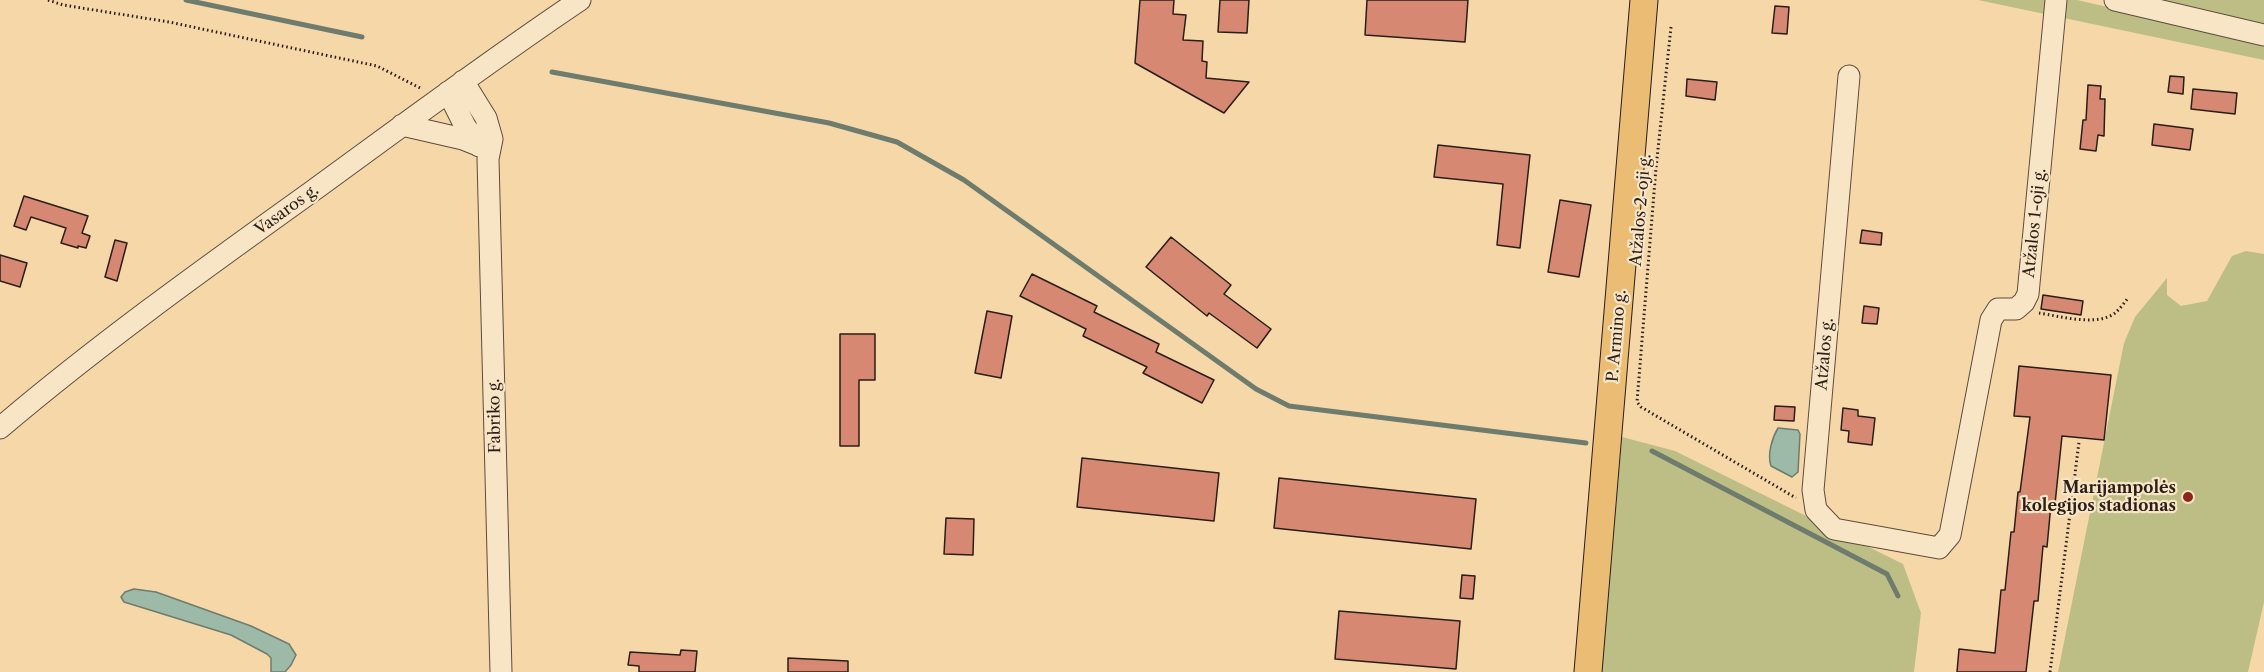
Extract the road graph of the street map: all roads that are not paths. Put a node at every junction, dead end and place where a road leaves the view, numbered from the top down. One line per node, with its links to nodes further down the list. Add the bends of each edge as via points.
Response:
1 (580, 0): 7 (street, Vasaros g.)
2 (1644, 0): 13 (main road, P. Armino g.)
3 (2056, 0): 11 (street, Atžalos 1-oji g., via 2028,294 2016,309 1998,309 1990,320 1950,535 1939,548)
4 (2115, 0): 5 (street)
5 (2264, 34)
6 (1849, 76): 11 (street, Atžalos g., via 1813,490 1816,510 1834,529)
7 (450, 91): 8 (street, Vasaros g.); 9 (street, via 465,126)
8 (402, 125): 9 (street, via 463,139); 10 (street, Vasaros g., via 204,269)
9 (483, 152): 12 (street, Fabriko g.)
10 (0, 428)
11 (1929, 548)
12 (501, 672)
13 (1588, 672)

